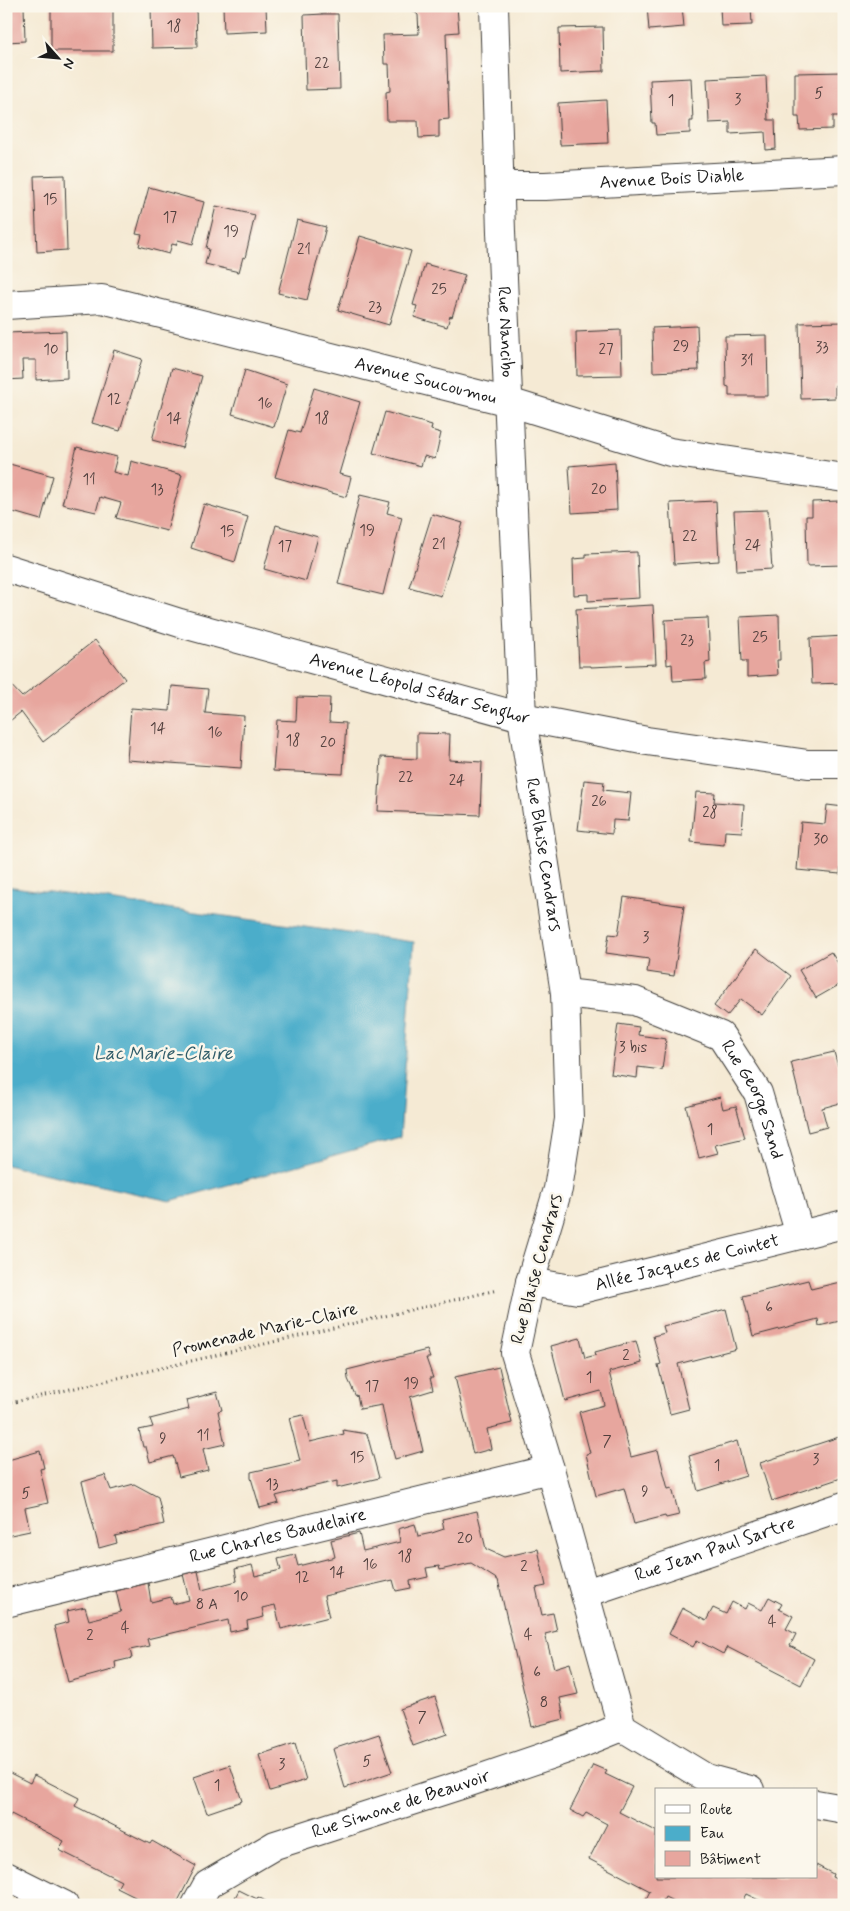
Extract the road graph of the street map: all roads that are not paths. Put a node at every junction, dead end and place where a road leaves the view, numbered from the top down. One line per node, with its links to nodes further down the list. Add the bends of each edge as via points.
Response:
1 (494, 6): 3 (street, Rue Nancibo)
2 (844, 170): 3 (street, Avenue Bois Diable)
3 (500, 186): 5 (street, Rue Nancibo)
4 (6, 305): 5 (street, Avenue Soucoumou, via 102,299)
5 (509, 402): 6 (street, Avenue Soucoumou, via 670,452); 8 (street, Rue Nancibo)
6 (844, 478)
7 (6, 568): 8 (street, Avenue Léopold Sédar Senghor, via 180,623)
8 (522, 717): 9 (street, Avenue Léopold Sédar Senghor, via 675,745 808,764); 10 (street, Rue Blaise Cendrars)
9 (844, 764)
10 (565, 993): 12 (street, Rue George Sand, via 635,1001 721,1036 758,1093); 13 (street, Rue Blaise Cendrars, via 569,1119 558,1189)
11 (844, 1224): 12 (street, Allée Jacques de Cointet)
12 (800, 1235): 13 (street, Allée Jacques de Cointet, via 578,1290)
13 (530, 1282): 14 (street, Rue Blaise Cendrars, via 515,1352)
14 (550, 1469): 16 (street, Rue Blaise Cendrars); 17 (street, Rue Charles Baudelaire)
15 (844, 1506): 16 (street, Rue Jean Paul Sartre)
16 (586, 1593): 18 (street, Rue Blaise Cendrars)
17 (6, 1603)
18 (622, 1727): 19 (street, via 706,1778); 24 (street, Rue Simone de Beauvoir, via 570,1748 275,1845 207,1885)
19 (743, 1788)
20 (818, 1804): 21 (street)
21 (844, 1809)
22 (6, 1876): 23 (street)
23 (64, 1905)
24 (196, 1905)

